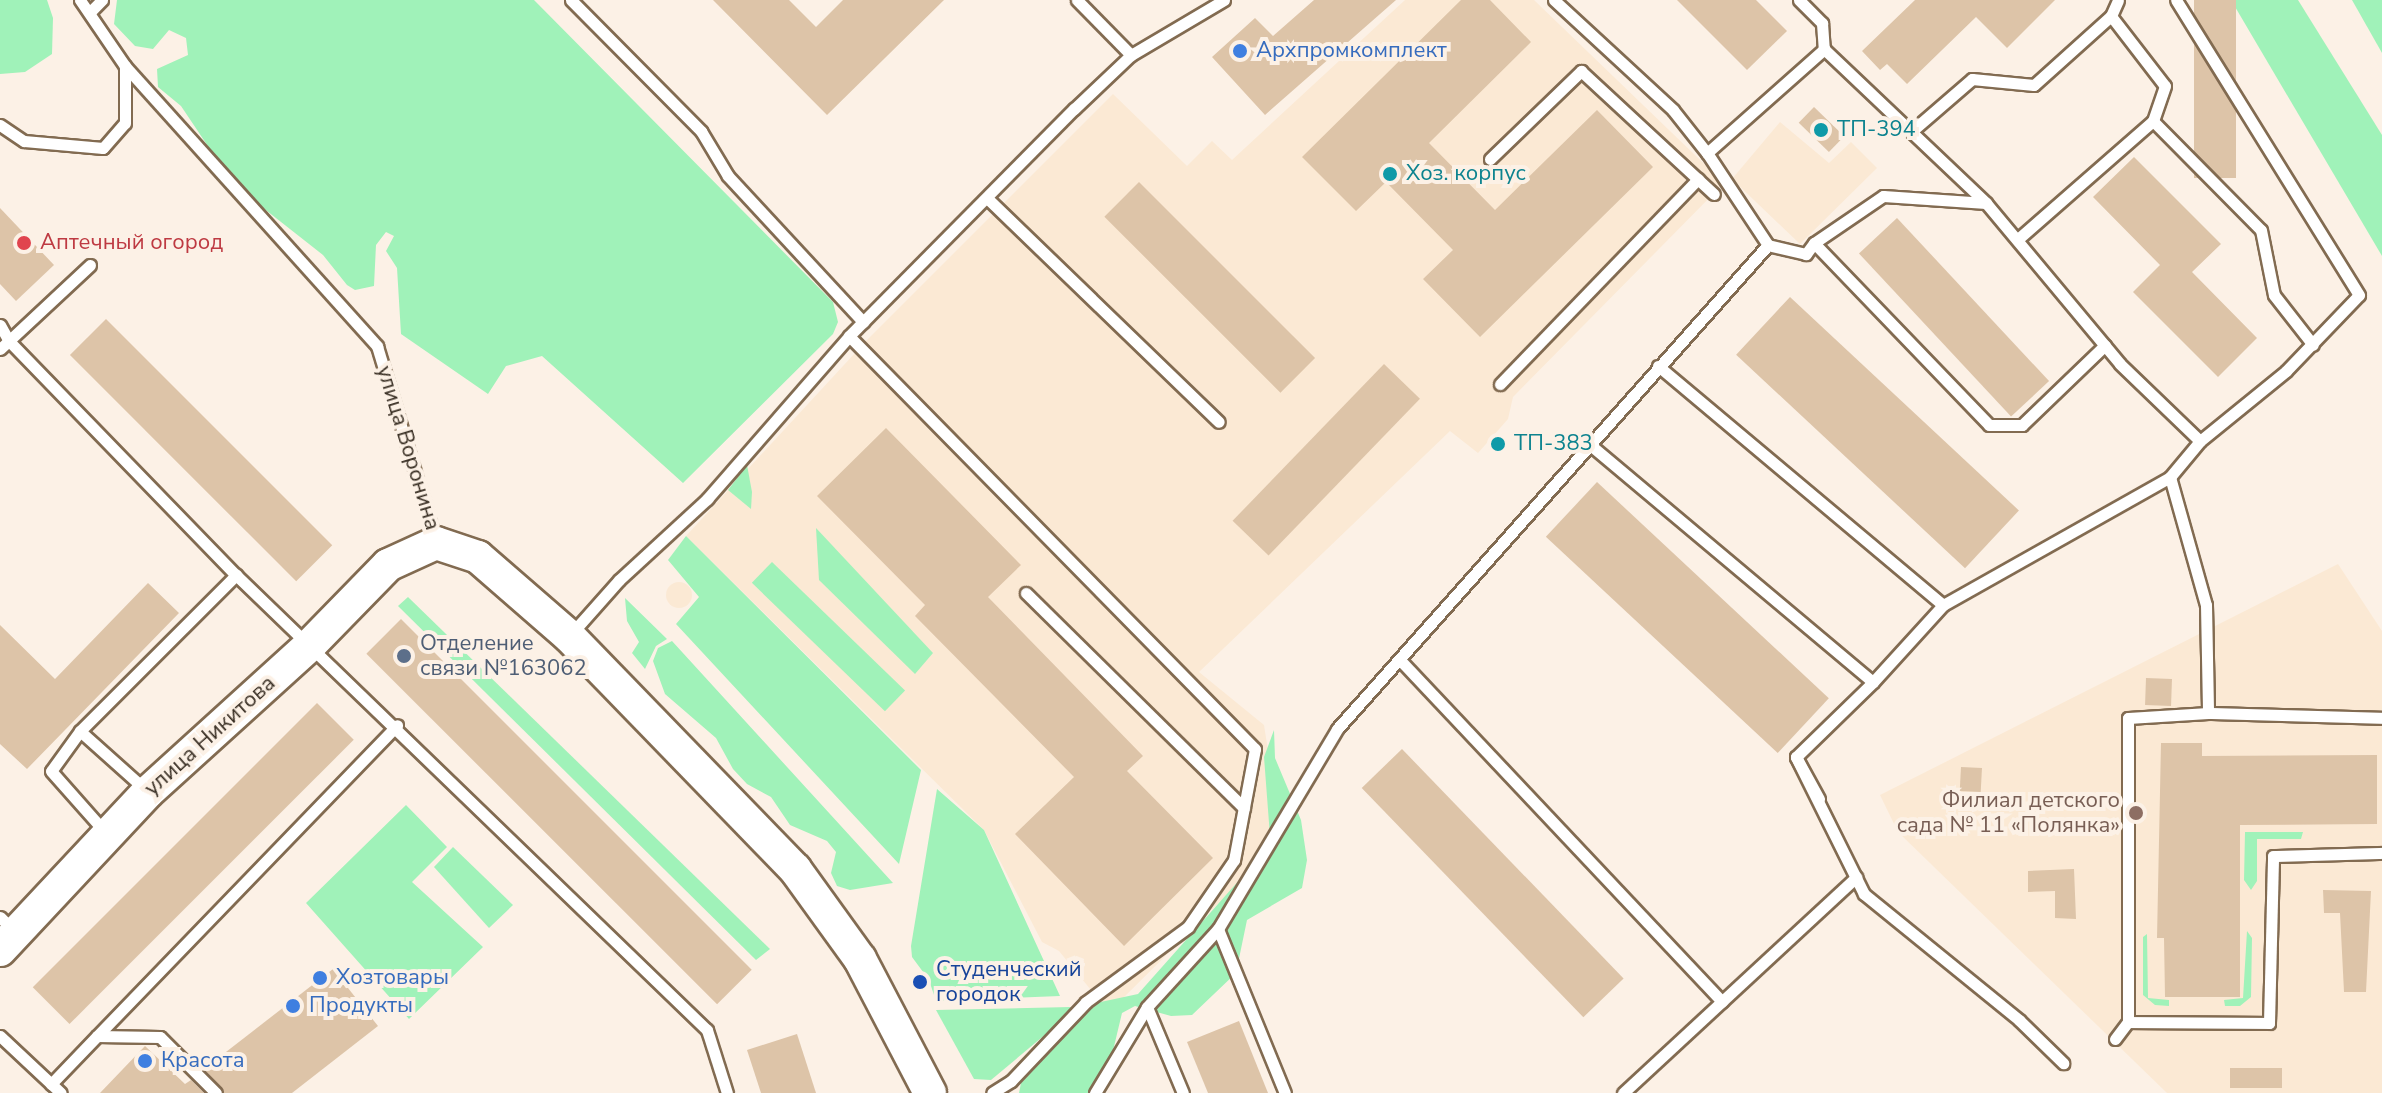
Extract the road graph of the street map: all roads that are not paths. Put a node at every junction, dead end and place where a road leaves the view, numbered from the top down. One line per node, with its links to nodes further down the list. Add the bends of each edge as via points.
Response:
1 (80, 0): 10 (lane, улица Воронина)
2 (102, 0): 10 (lane)
3 (571, 0): 28 (lane, via 701,131 728,176)
4 (1077, 0): 13 (lane)
5 (1224, 0): 13 (lane)
6 (1554, 0): 18 (lane, via 1673,110)
7 (1799, 0): 12 (lane, via 1822,23)
8 (2118, 0): 11 (lane)
9 (2176, 0): 33 (lane, via 2359,295)
10 (90, 12): 14 (lane, улица Воронина)
11 (2111, 16): 15 (lane, via 2165,86); 17 (lane, via 2034,85 1972,79)
12 (1824, 49): 17 (lane); 18 (lane)
13 (1131, 55): 22 (lane)
14 (125, 66): 16 (lane, via 125,123 103,148 24,141); 40 (lane, улица Воронина, via 377,346)
15 (2153, 121): 24 (lane); 33 (lane, via 2261,230 2274,295)
16 (0, 125)
17 (1913, 130): 23 (lane)
18 (1707, 153): 26 (lane)
19 (1490, 159): 20 (lane, via 1581,71)
20 (1698, 179): 21 (lane); 35 (lane)
21 (1714, 194)
22 (987, 198): 28 (lane); 36 (lane)
23 (1986, 203): 24 (lane); 25 (lane, via 1883,196)
24 (2018, 239): 32 (lane)
25 (1814, 243): 26 (lane, via 1806,254); 32 (lane, via 1989,425 2022,425)
26 (1768, 245): 34 (lane)
27 (90, 265): 31 (lane)
28 (863, 322): 30 (lane)
29 (0, 325): 31 (lane)
30 (849, 336): 44 (lane, via 707,499 619,580); 53 (lane, via 1255,749)
31 (4, 345): 41 (lane)
32 (2105, 345): 37 (lane)
33 (2313, 345): 37 (lane)
34 (1658, 366): 38 (lane); 43 (lane)
35 (1500, 384)
36 (1219, 422)
37 (2200, 441): 39 (lane)
38 (1588, 443): 46 (lane); 47 (lane)
39 (2170, 477): 43 (lane); 48 (lane, via 2206,605)
40 (436, 543): 44 (street, улица Воронина, via 478,557); 45 (street, улица Никитова, via 388,565)
41 (236, 575): 45 (lane); 51 (lane)
42 (1026, 593): 53 (lane)
43 (1943, 605): 47 (lane)
44 (569, 636): 70 (street, улица Воронина, via 795,869 860,959)
45 (311, 644): 50 (lane); 52 (street, улица Никитова)
46 (1401, 661): 57 (lane, via 1337,729); 59 (lane)
47 (1873, 682): 56 (lane, via 1796,757)
48 (2208, 713): 49 (lane); 61 (lane, via 2128,718)
49 (2382, 718)
50 (397, 725): 63 (lane); 69 (lane, via 707,1030)
51 (80, 731): 52 (lane); 54 (lane, via 51,771)
52 (148, 792): 54 (street, улица Никитова)
53 (1244, 808): 71 (lane, via 1234,860 1188,927 1086,1002 1011,1081)
54 (107, 834): 58 (street, улица Никитова)
55 (2382, 853): 61 (lane, via 2273,856 2269,1023)
56 (1856, 877): 59 (lane); 65 (lane, via 1864,894 2019,1020)
57 (1218, 929): 60 (lane); 74 (lane)
58 (6, 934)
59 (1722, 1002): 75 (lane)
60 (1147, 1007): 72 (lane); 73 (lane)
61 (2128, 1022): 64 (lane)
62 (0, 1036): 66 (lane)
63 (97, 1036): 66 (lane); 68 (lane, via 160,1037)
64 (2115, 1039)
65 (2063, 1063)
66 (51, 1084): 67 (lane)
67 (61, 1093)
68 (216, 1093)
69 (727, 1093)
70 (930, 1093)
71 (992, 1093)
72 (1095, 1093)
73 (1183, 1093)
74 (1285, 1093)
75 (1623, 1093)

